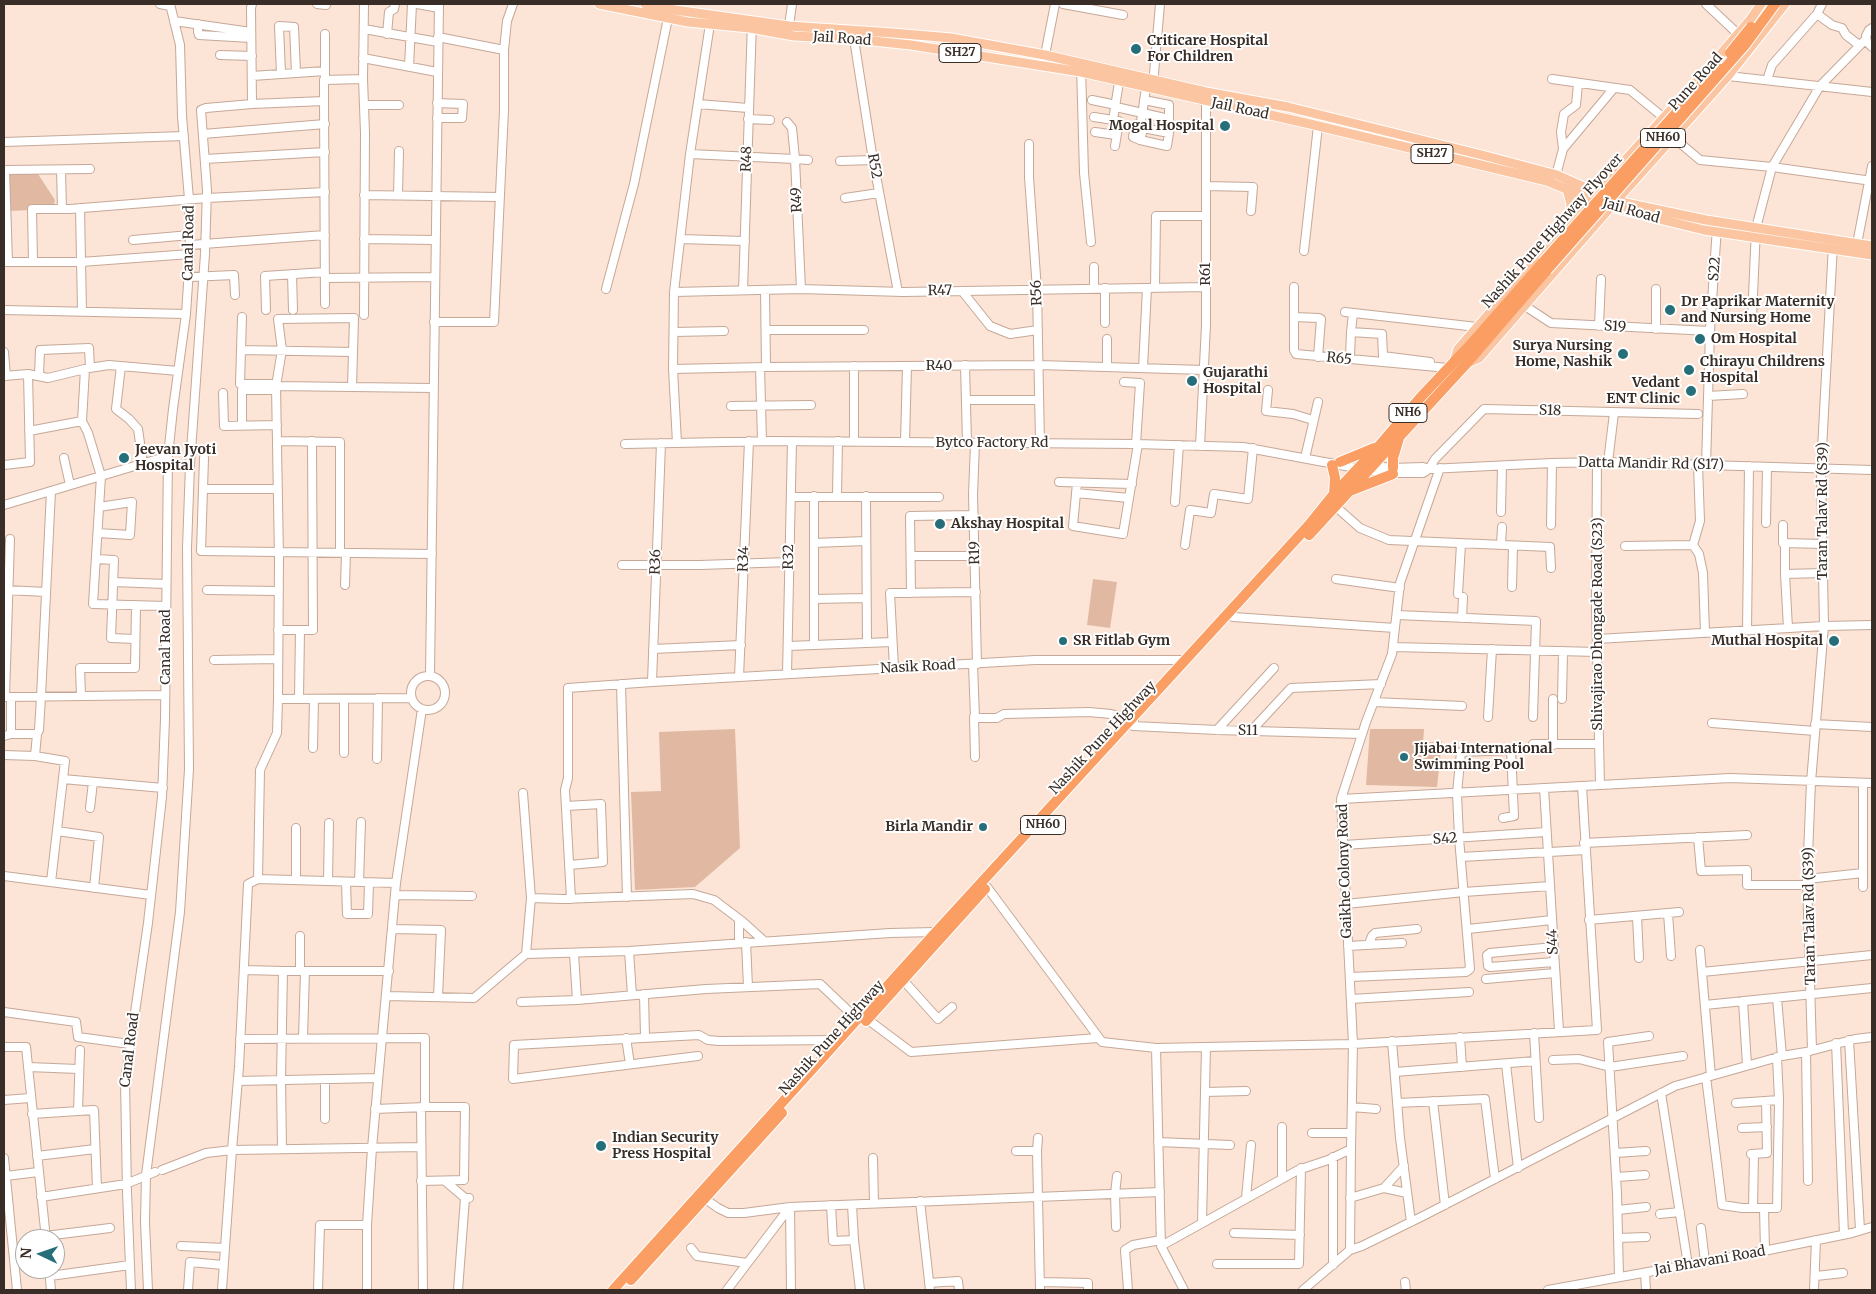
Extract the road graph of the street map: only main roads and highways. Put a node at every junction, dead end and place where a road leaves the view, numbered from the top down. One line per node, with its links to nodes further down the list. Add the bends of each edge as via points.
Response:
1 (599, 4): 7 (main road, Jail Road / SH27, via 710,24)
2 (645, 4): 7 (main road)
3 (1761, 4): 13 (main road, Pune Road)
4 (1767, 4): 18 (highway, Nashik Pune Highway Flyover / NH60, bridge, via 1736,46)
5 (1775, 4): 18 (highway, Nashik Pune Highway Flyover / NH60, bridge, via 1745,45)
6 (1785, 4): 14 (main road, via 1728,76)
7 (751, 24): 8 (main road); 9 (main road, Jail Road / SH27, via 794,36)
8 (912, 34): 9 (main road); 10 (main road, via 1045,55)
9 (911, 45): 10 (main road, Jail Road / SH27, via 1081,72 1119,82)
10 (1150, 84): 11 (main road, Jail Road / SH27, via 1206,101); 11 (main road, via 1288,107 1473,152)
11 (1558, 179): 12 (main road, Jail Road / SH27); 13 (main road, Jail Road / SH27)
12 (1567, 189): 13 (main road, Jail Road / SH27); 15 (main road, via 1571,204)
13 (1593, 196): 14 (main road, Jail Road / SH27); 15 (main road, Pune Road)
14 (1613, 204): 16 (main road, Jail Road); 17 (main road, Jail Road, via 1717,232); 19 (main road, via 1480,358)
15 (1570, 222): 20 (main road, Pune Road, via 1458,349)
16 (1872, 246)
17 (1872, 255)
18 (1545, 266): 19 (highway, Nashik Pune Highway Flyover); 20 (highway, Nashik Pune Highway Flyover / NH6)
19 (1467, 363): 21 (highway, Nashik Pune Highway / NH60)
20 (1452, 365): 22 (highway, Nashik Pune Highway / NH6)
21 (1400, 435): 23 (highway, Nashik Pune Highway / NH60); 24 (highway, via 1393,471)
22 (1379, 446): 23 (highway, Nashik Pune Highway / NH6); 25 (highway, via 1331,463 1335,478)
23 (1365, 467): 24 (highway, Nashik Pune Highway / NH60); 25 (highway, Nashik Pune Highway / NH60)
24 (1348, 492): 26 (highway, Nashik Pune Highway / NH60)
25 (1334, 494): 26 (highway, Nashik Pune Highway / NH60)
26 (1133, 723): 27 (highway, Nashik Pune Highway / NH60); 27 (highway, Nashik Pune Highway / NH60, via 987,887)
27 (939, 934): 28 (highway, Nashik Pune Highway / NH60); 28 (highway, Nashik Pune Highway / NH60, via 903,980)
28 (862, 1020): 29 (highway, Nashik Pune Highway / NH60); 29 (highway, Nashik Pune Highway / NH60, via 839,1040)
29 (704, 1192): 30 (highway, Nashik Pune Highway / NH60); 31 (highway, Nashik Pune Highway / NH60)
30 (613, 1290)
31 (622, 1290)

